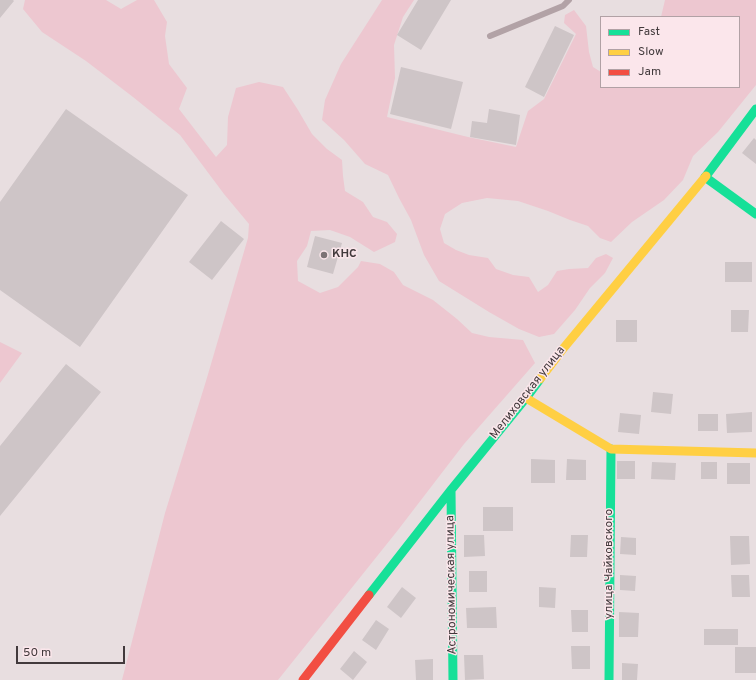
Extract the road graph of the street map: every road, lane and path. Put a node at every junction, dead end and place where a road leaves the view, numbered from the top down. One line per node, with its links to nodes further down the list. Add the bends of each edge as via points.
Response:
1 (569, 0): 2 (lane, via 563,6)
2 (490, 36)
3 (756, 109): 4 (main road, Мелиховская улица)
4 (705, 177): 5 (main road); 6 (main road, Мелиховская улица, via 562,350)
5 (756, 214)
6 (526, 398): 7 (main road); 9 (main road, Мелиховская улица)
7 (610, 448): 8 (main road); 12 (main road, улица Чайковского)
8 (756, 452)
9 (451, 490): 10 (main road, Мелиховская улица); 11 (main road, Астрономическая улица)
10 (303, 680)
11 (453, 680)
12 (609, 680)

